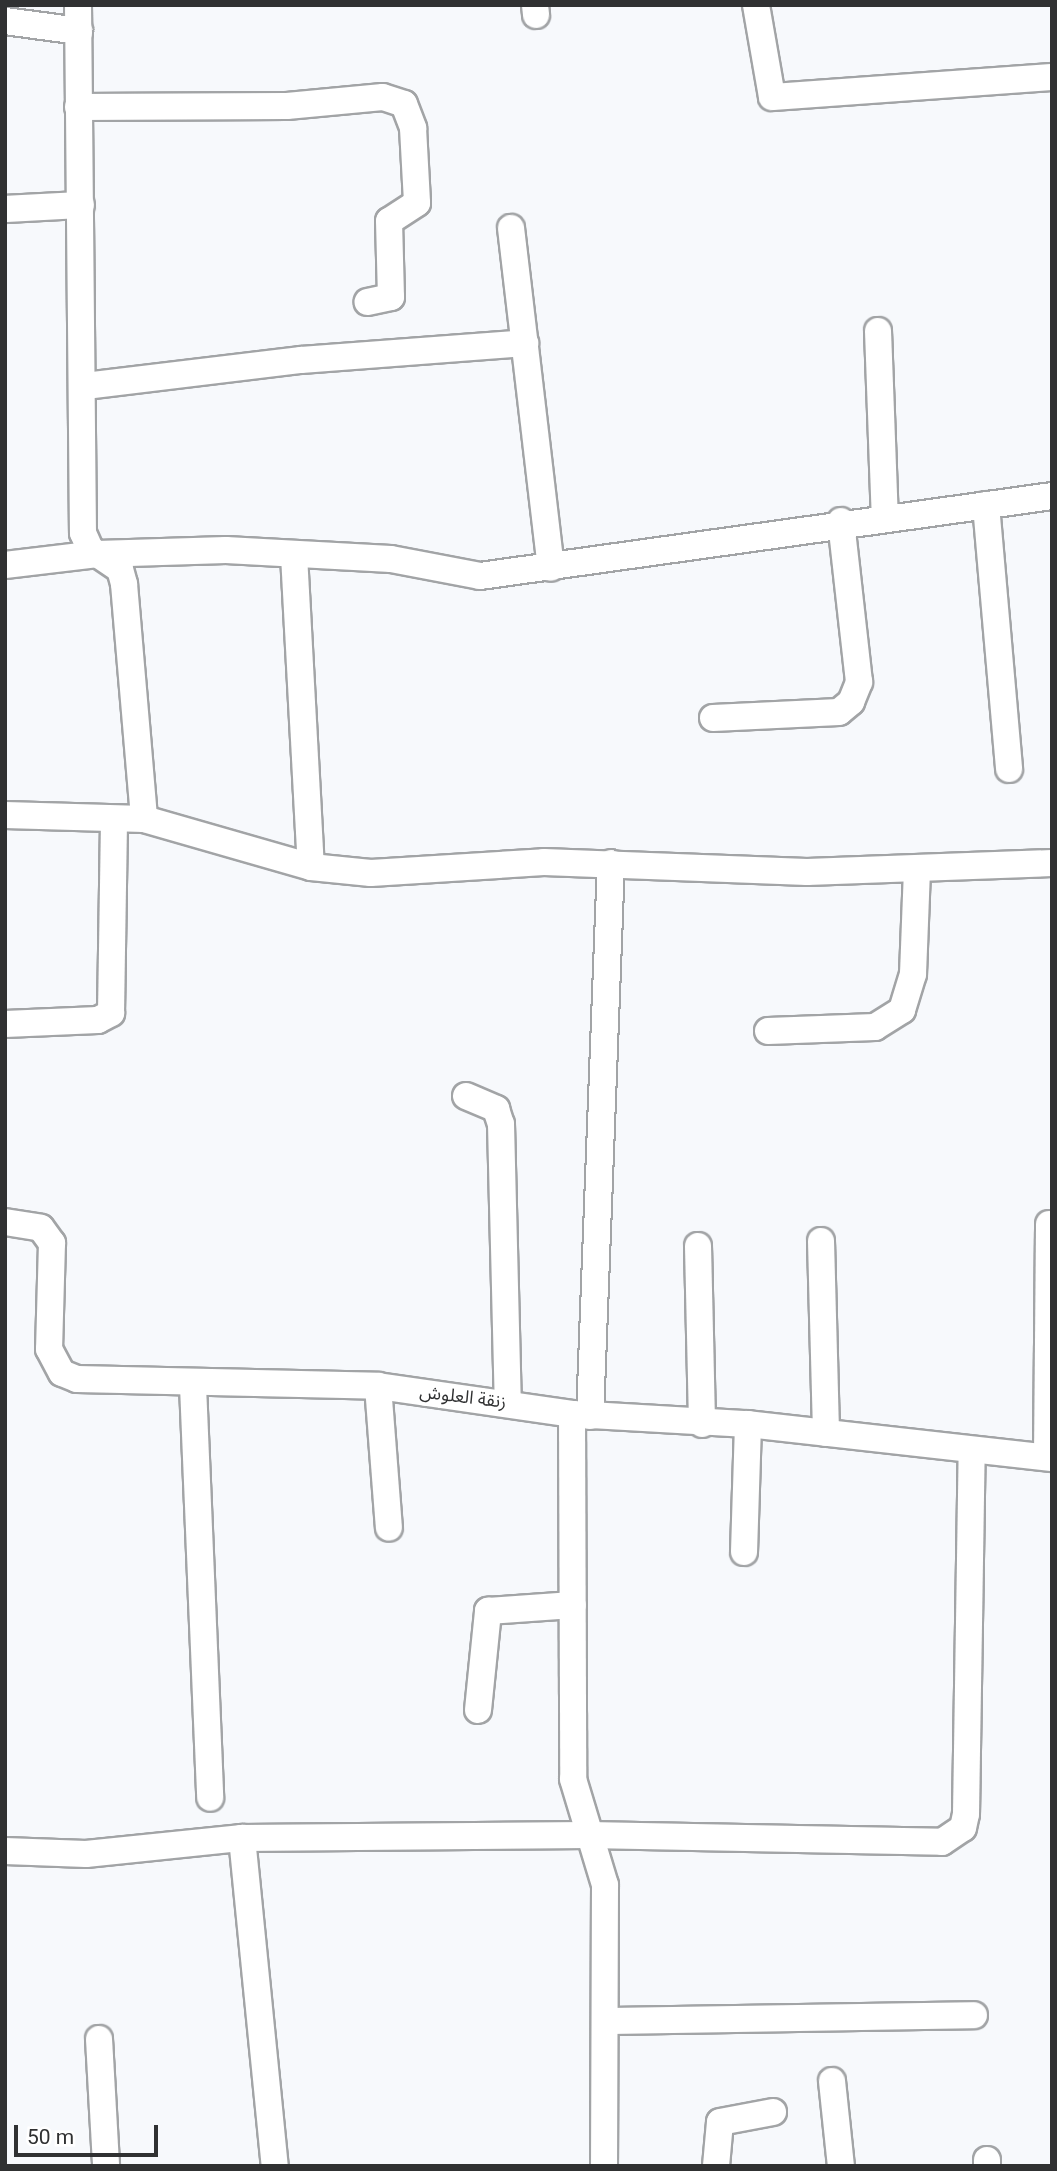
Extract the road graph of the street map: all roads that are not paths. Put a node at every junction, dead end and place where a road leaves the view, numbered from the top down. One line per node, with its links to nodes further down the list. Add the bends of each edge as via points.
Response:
1 (756, 5): 4 (street, via 772,97)
2 (78, 18): 3 (street); 5 (street)
3 (5, 21)
4 (1052, 78)
5 (78, 107): 6 (street); 9 (street, via 287,106 383,97 404,104 411,115 418,198 389,222 391,297)
6 (81, 205): 7 (street); 12 (street)
7 (5, 209)
8 (511, 228): 11 (street)
9 (368, 302)
10 (878, 331): 15 (street)
11 (525, 343): 12 (street, via 301,360); 20 (street)
12 (85, 386): 17 (street, via 83,533)
13 (1052, 496): 14 (street)
14 (986, 505): 15 (street); 22 (street)
15 (885, 518): 16 (street)
16 (841, 521): 20 (street); 21 (street, via 859,682 851,702 839,712)
17 (97, 554): 18 (street); 19 (street); 24 (street, via 116,564 124,584)
18 (294, 555): 20 (street, via 407,561 480,576); 28 (street)
19 (5, 565)
20 (551, 568)
21 (713, 718)
22 (1009, 769)
23 (5, 815): 25 (street)
24 (144, 819): 25 (street); 28 (street)
25 (114, 820): 30 (street, via 111,1013 98,1020)
26 (611, 863): 28 (street, via 371,873); 29 (street, via 807,872); 40 (street)
27 (1052, 863): 29 (street)
28 (310, 867)
29 (917, 870): 31 (street, via 913,974 902,1010 875,1027)
30 (5, 1024)
31 (768, 1031)
32 (466, 1096): 39 (street, via 496,1109 501,1124)
33 (5, 1222): 37 (street, زنقة العلوش, via 41,1228 52,1243 49,1349 62,1373 77,1379)
34 (1049, 1224): 45 (street)
35 (821, 1241): 43 (street)
36 (698, 1246): 41 (street)
37 (192, 1386): 38 (street, زنقة العلوش); 50 (street)
38 (379, 1386): 39 (street, زنقة العلوش); 46 (street)
39 (508, 1402): 40 (street, زنقة العلوش)
40 (581, 1415): 41 (street, زنقة العلوش); 48 (street)
41 (702, 1424): 42 (street, زنقة العلوش)
42 (748, 1424): 43 (street, زنقة العلوش); 47 (street)
43 (826, 1433): 44 (street, زنقة العلوش)
44 (972, 1451): 45 (street, زنقة العلوش); 51 (street, via 966,1814 956,1836 915,1844)
45 (1049, 1457)
46 (389, 1528)
47 (744, 1552)
48 (573, 1605): 49 (street, via 488,1611); 51 (street, via 573,1779)
49 (478, 1710)
50 (210, 1798)
51 (589, 1835): 52 (street); 55 (street, via 605,1885)
52 (242, 1838): 53 (street, via 86,1854); 60 (street)
53 (5, 1851)
54 (974, 2015): 55 (street)
55 (607, 2021): 61 (street)
56 (99, 2039): 59 (street)
57 (832, 2081): 63 (street)
58 (774, 2112): 62 (street, via 720,2122)
59 (106, 2166)
60 (275, 2166)
61 (604, 2166)
62 (716, 2166)
63 (841, 2166)

